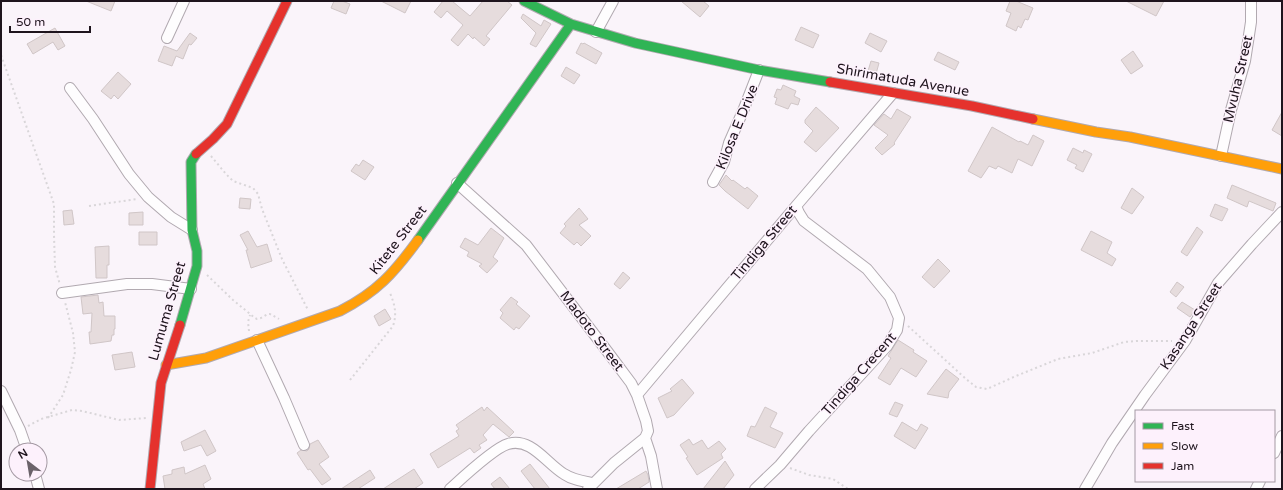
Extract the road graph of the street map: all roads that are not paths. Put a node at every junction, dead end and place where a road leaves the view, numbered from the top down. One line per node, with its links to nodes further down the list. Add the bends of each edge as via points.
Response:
1 (184, 1): 8 (street)
2 (287, 1): 18 (street, Lumuma Street, via 227,124 191,162)
3 (524, 1): 6 (street, Shirimatuda Avenue)
4 (614, 1): 7 (street)
5 (1251, 1): 12 (street, Mvuha Street, via 1251,22 1245,61)
6 (571, 24): 7 (street, Shirimatuda Avenue); 15 (street, Kitete Street)
7 (596, 32): 9 (street, Shirimatuda Avenue, via 677,53)
8 (167, 38)
9 (759, 70): 11 (street, Shirimatuda Avenue); 14 (street, Kilosa E Drive, via 729,143 724,162)
10 (70, 88): 18 (street, via 129,174 148,197)
11 (893, 93): 12 (street, Shirimatuda Avenue, via 972,106); 16 (street, Tindiga Street)
12 (1221, 156): 13 (street, Shirimatuda Avenue)
13 (1282, 169)
14 (713, 182)
15 (457, 183): 21 (street, Kitete Street, via 413,247 386,280 373,291 350,306); 24 (street, Madoto Street, via 526,245 607,351)
16 (796, 206): 24 (street, Tindiga Street); 34 (street, Tindiga Crecent, via 804,221 867,269 890,297 899,318 897,330 887,346 780,465)
17 (1282, 212): 35 (street, Kasanga Street, via 1218,283 1185,341 1112,443)
18 (192, 230): 19 (street, Lumuma Street, via 197,251)
19 (192, 289): 20 (street, via 127,284); 22 (street, Lumuma Street)
20 (62, 293)
21 (254, 341): 22 (street, Kitete Street, via 206,358); 28 (street, via 284,398)
22 (166, 365): 31 (street, Lumuma Street, via 161,383)
23 (1, 391): 27 (street)
24 (637, 395): 26 (street, Madoto Street, via 648,431)
25 (1282, 436): 29 (street)
26 (645, 438): 30 (street); 33 (street, Madoto Street)
27 (24, 442)
28 (304, 445)
29 (1275, 451)
30 (590, 486): 32 (street, via 565,475 532,448 519,443 507,444 494,452)
31 (150, 489)
32 (450, 489)
33 (657, 489)
34 (754, 489)
35 (1085, 489)

